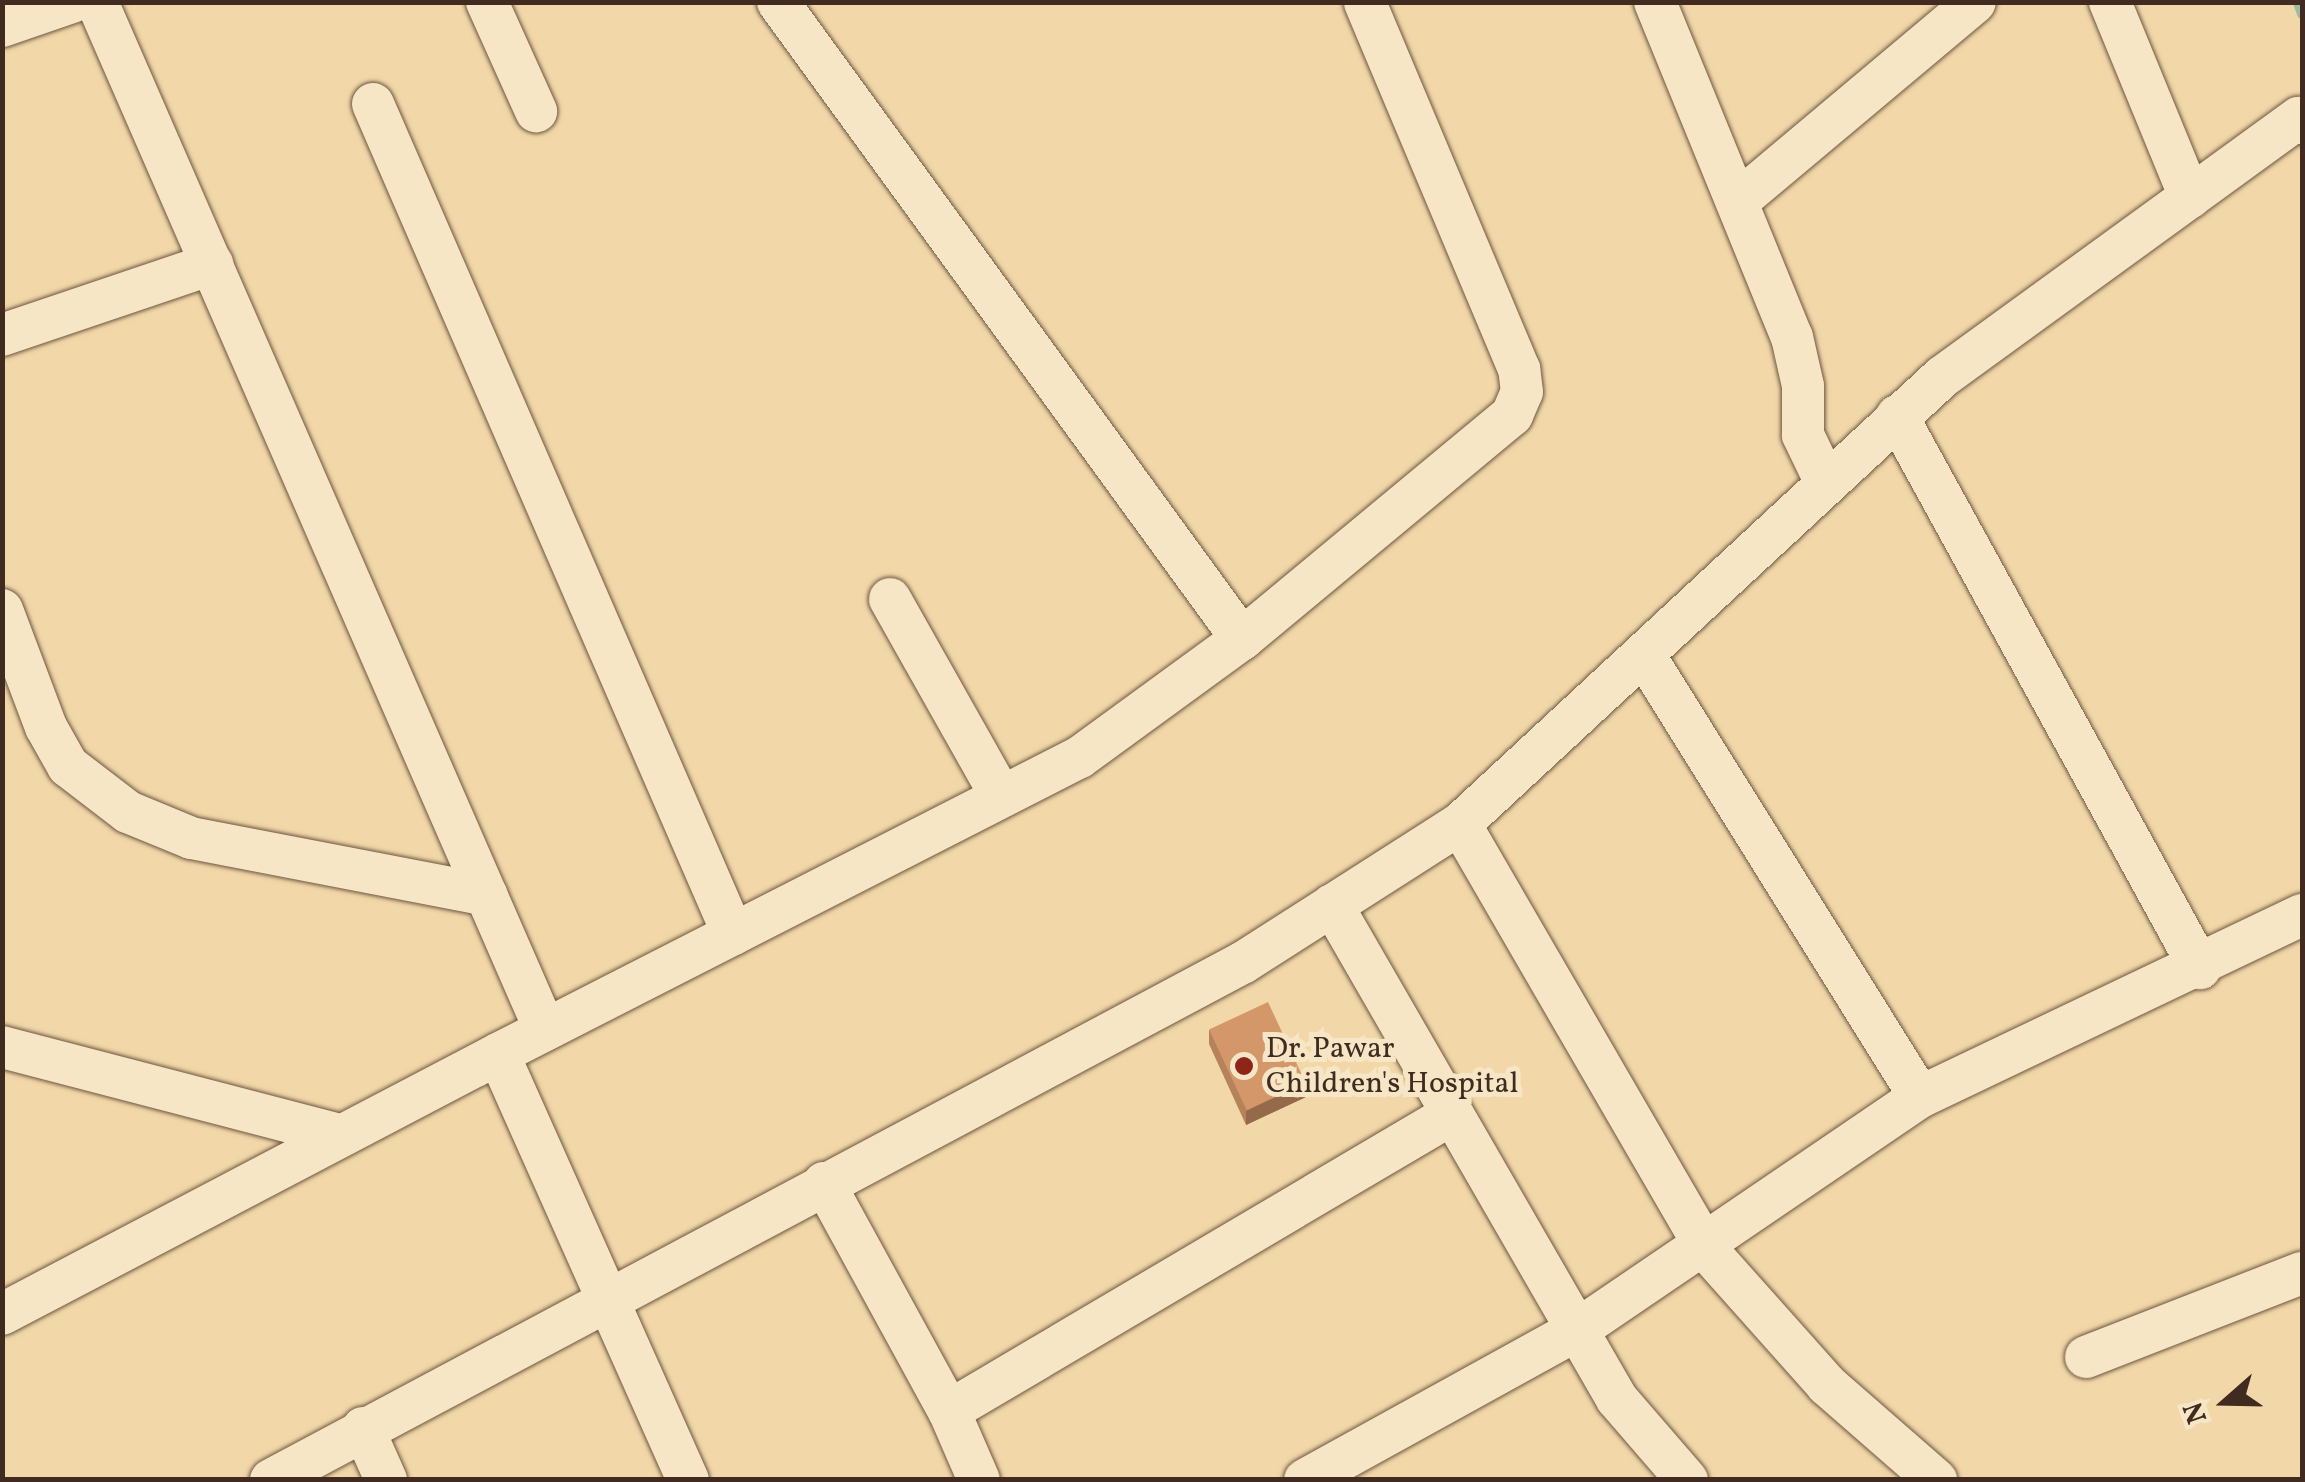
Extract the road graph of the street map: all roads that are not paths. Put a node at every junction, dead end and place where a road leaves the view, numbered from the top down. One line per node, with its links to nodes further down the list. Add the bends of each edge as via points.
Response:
1 (72, 2): 9 (street)
2 (97, 2): 15 (street)
3 (487, 2): 11 (street)
4 (778, 2): 21 (street)
5 (1365, 2): 21 (street, via 1520,369 1522,392 1512,415)
6 (1655, 2): 14 (street)
7 (1975, 2): 14 (street)
8 (2110, 2): 13 (street)
9 (2, 26)
10 (373, 104): 28 (street)
11 (536, 111)
12 (2302, 119): 13 (street)
13 (2190, 197): 17 (street)
14 (1738, 201): 18 (street, via 1792,337 1803,386 1803,435)
15 (212, 264): 16 (street); 25 (street)
16 (2, 335)
17 (1897, 416): 18 (street); 29 (street)
18 (1825, 480): 22 (street)
19 (890, 599): 23 (street)
20 (2, 610): 25 (street, via 46,727 68,766 128,812 208,842)
21 (1242, 639): 23 (street, via 1080,756)
22 (1646, 658): 24 (street); 33 (street)
23 (1002, 796): 28 (street)
24 (1460, 824): 26 (street); 37 (street)
25 (487, 894): 30 (street)
26 (1332, 905): 34 (street); 36 (street, via 1244,962)
27 (2302, 915): 29 (street)
28 (733, 934): 30 (street)
29 (2200, 968): 33 (street)
30 (545, 1030): 32 (street)
31 (2, 1047): 35 (street)
32 (498, 1054): 35 (street); 39 (street)
33 (1920, 1097): 37 (street)
34 (1452, 1114): 41 (street); 43 (street)
35 (340, 1135): 40 (street)
36 (824, 1183): 39 (street); 43 (street)
37 (1706, 1249): 41 (street); 51 (street, via 1826,1385)
38 (2302, 1273): 42 (street)
39 (609, 1296): 44 (street); 48 (street)
40 (2, 1314)
41 (1577, 1330): 45 (street); 50 (street, via 1617,1399)
42 (2086, 1357)
43 (949, 1411): 49 (street)
44 (363, 1428): 46 (street); 47 (street)
45 (1316, 1477)
46 (271, 1480)
47 (386, 1480)
48 (688, 1480)
49 (980, 1480)
50 (1687, 1480)
51 (1936, 1480)

